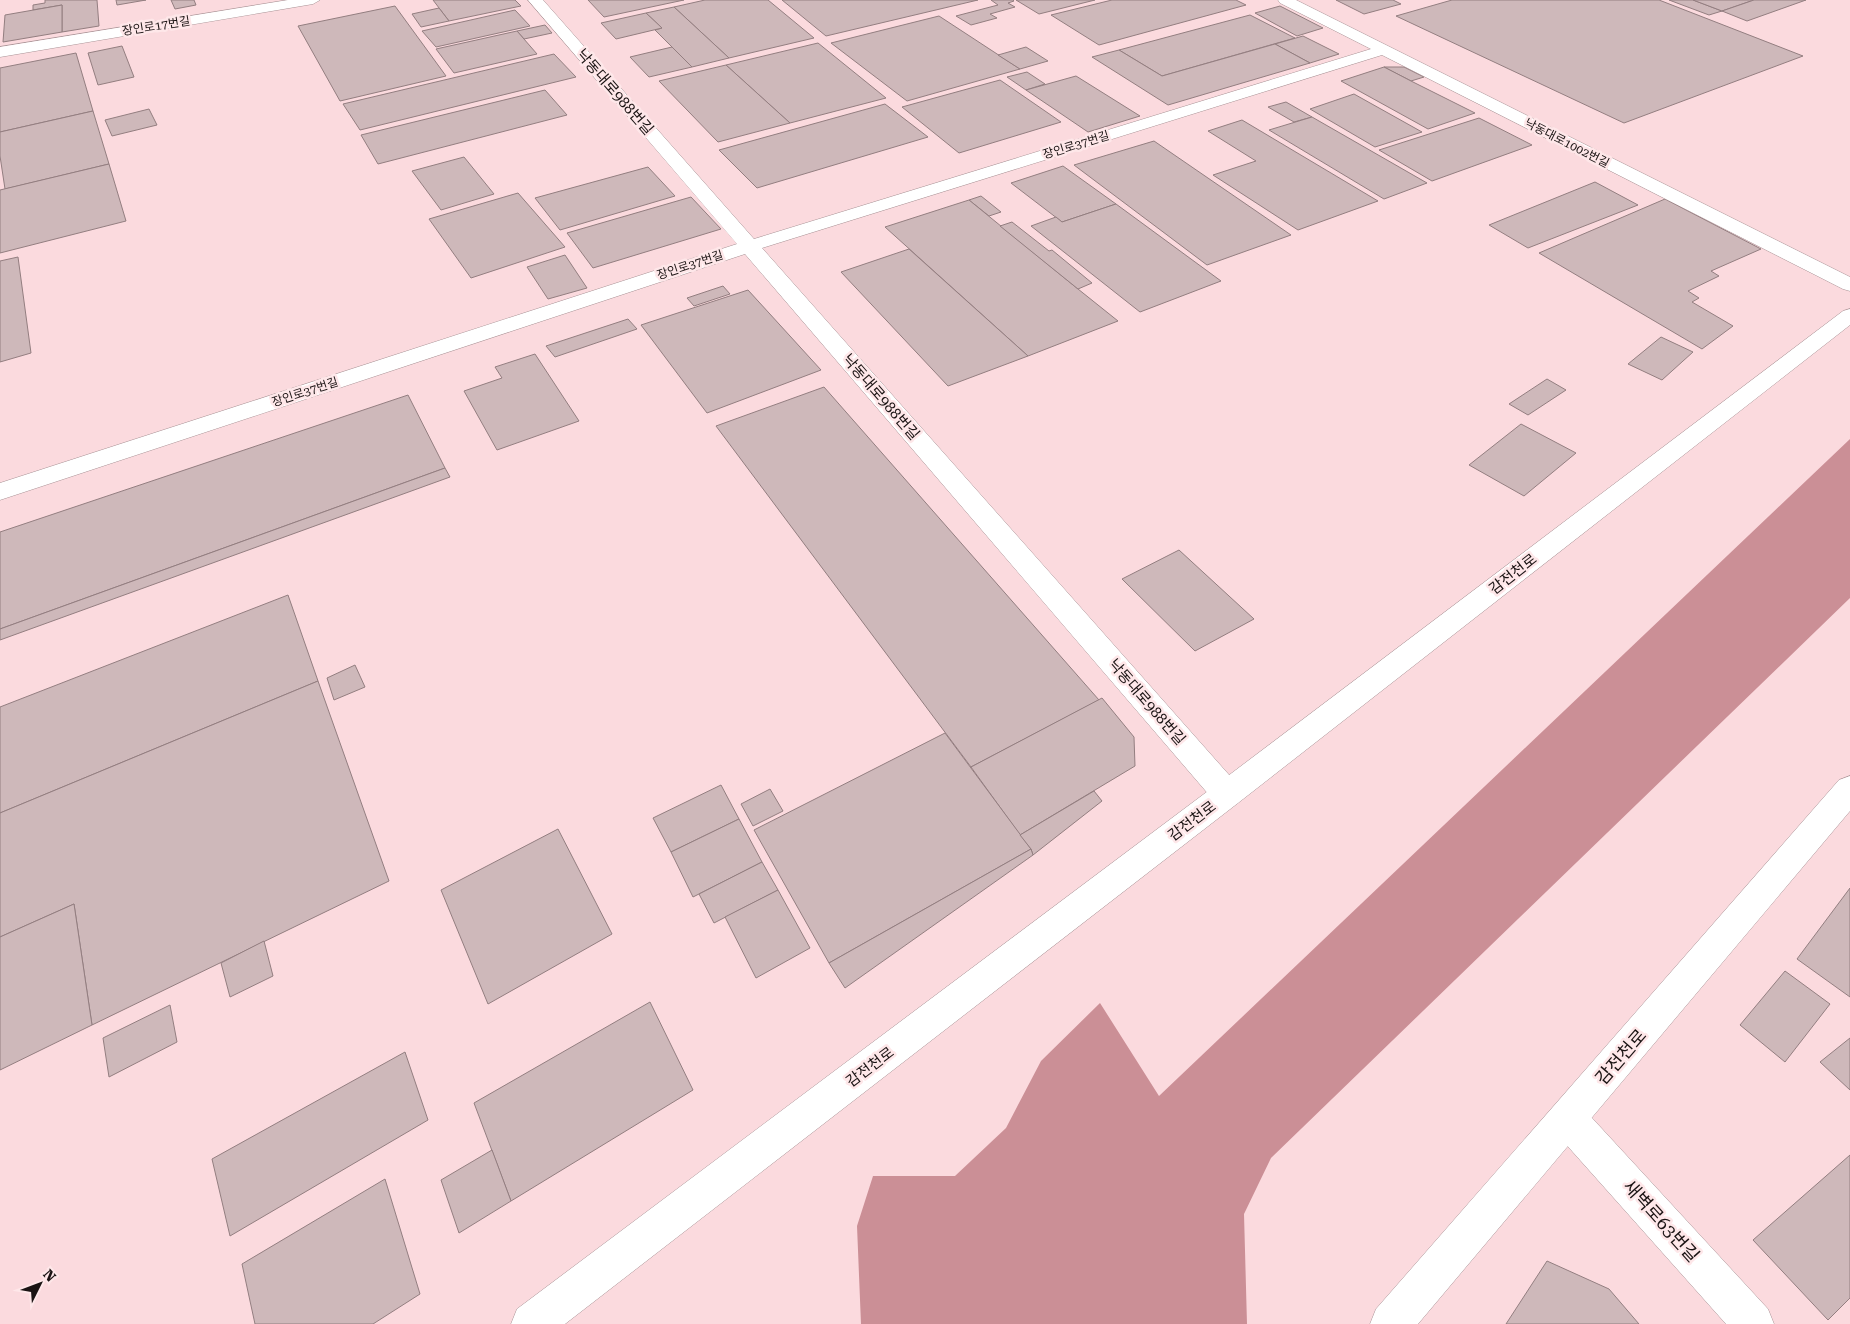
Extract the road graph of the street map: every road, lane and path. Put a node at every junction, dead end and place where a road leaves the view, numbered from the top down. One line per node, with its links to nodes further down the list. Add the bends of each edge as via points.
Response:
1 (313, 0): 5 (street, 장인로17번길)
2 (535, 0): 6 (street, 낙동대로988번길)
3 (1285, 0): 4 (street, 낙동대로1002번길)
4 (1383, 50): 6 (street, 장인로37번길); 7 (street, 낙동대로1002번길)
5 (0, 52)
6 (750, 246): 9 (street, 장인로37번길); 11 (street, 낙동대로988번길)
7 (1850, 285)
8 (1850, 316): 11 (street, 감전천로)
9 (0, 492)
10 (1850, 790): 12 (street, 감전천로)
11 (1227, 794): 13 (street, 감전천로)
12 (1568, 1119): 14 (street, 감전천로); 15 (street, 새벽로63번길)
13 (532, 1324)
14 (1392, 1324)
15 (1753, 1324)

